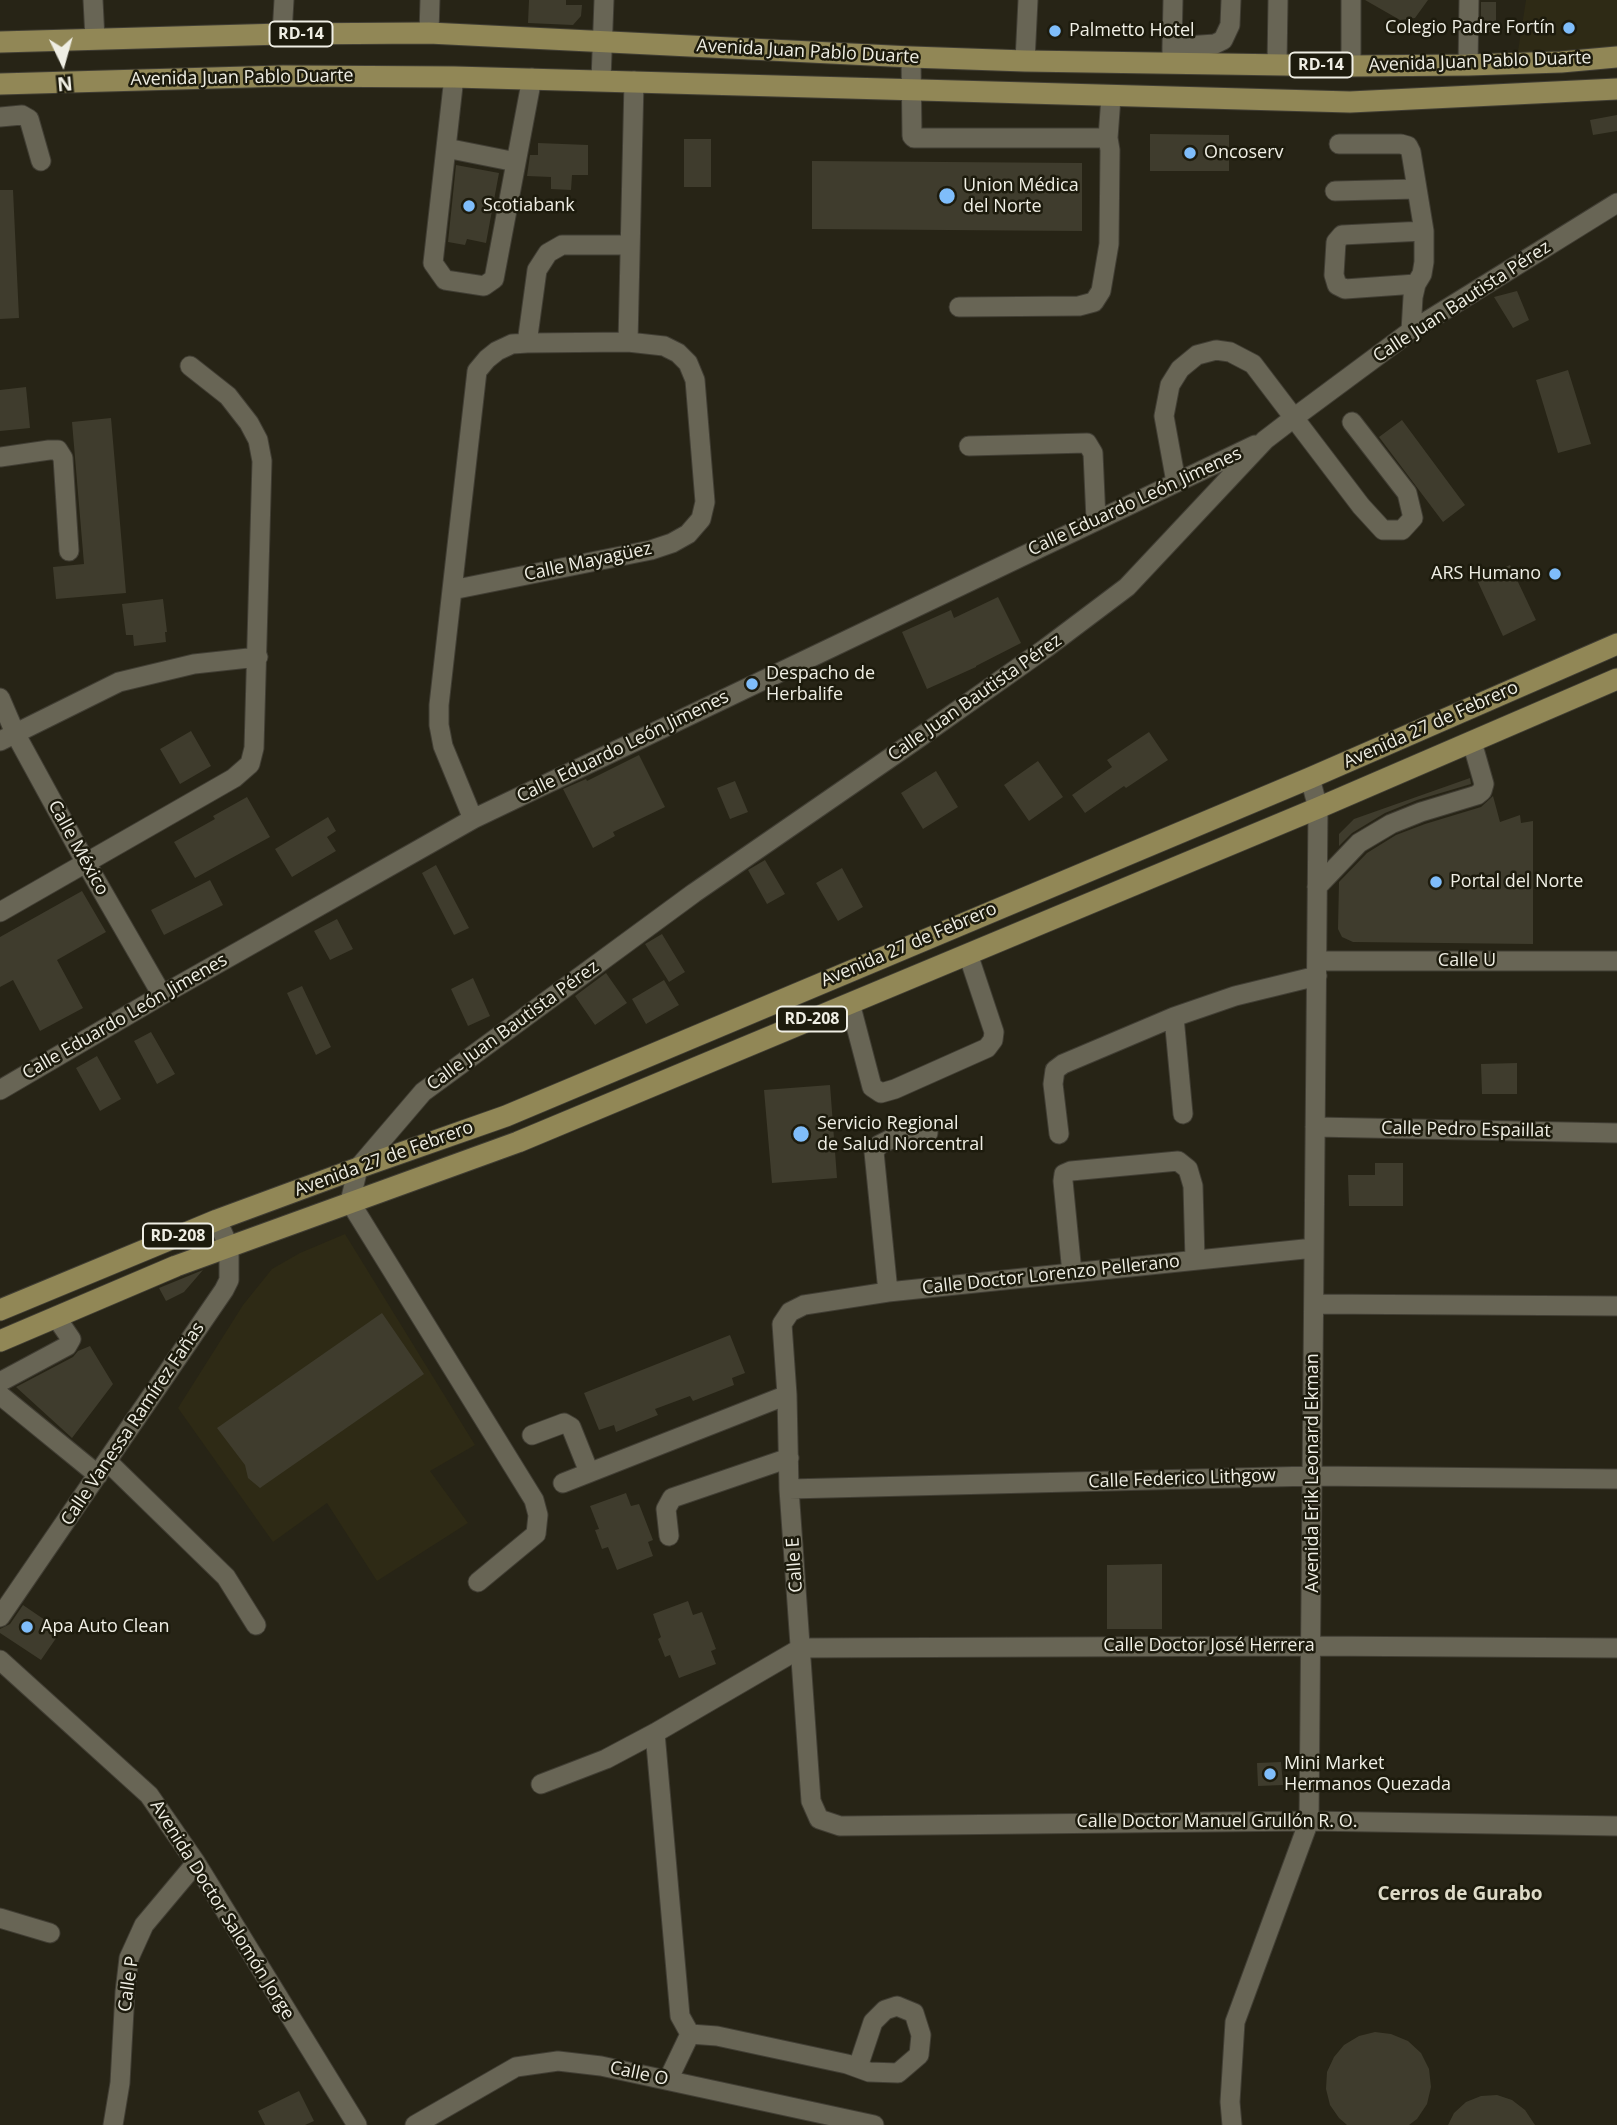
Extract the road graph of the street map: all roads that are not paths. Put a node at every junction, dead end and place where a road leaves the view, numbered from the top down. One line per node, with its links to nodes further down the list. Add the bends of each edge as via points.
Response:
1 (93, 0): 13 (street)
2 (284, 0): 12 (street)
3 (430, 0): 11 (street)
4 (604, 0): 15 (street)
5 (1028, 0): 19 (street)
6 (1173, 0): 16 (street)
7 (1231, 0): 16 (street, via 1230,25 1223,40)
8 (1278, 0): 20 (street)
9 (1351, 0): 22 (street)
10 (1469, 0): 21 (street)
11 (429, 33): 12 (main road, Avenida Juan Pablo Duarte / RD-14); 15 (main road, Avenida Juan Pablo Duarte / RD-14)
12 (282, 34): 13 (main road, Avenida Juan Pablo Duarte / RD-14)
13 (94, 39): 14 (main road, Avenida Juan Pablo Duarte / RD-14)
14 (0, 42)
15 (603, 42): 17 (main road, Avenida Juan Pablo Duarte / RD-14); 25 (street)
16 (1172, 55): 19 (main road, Avenida Juan Pablo Duarte / RD-14); 20 (main road, Avenida Juan Pablo Duarte / RD-14)
17 (911, 57): 19 (main road, Avenida Juan Pablo Duarte); 28 (street)
18 (1617, 57): 21 (main road, Avenida Juan Pablo Duarte / RD-14)
19 (1025, 61)
20 (1277, 64): 22 (main road, Avenida Juan Pablo Duarte / RD-14)
21 (1468, 65): 22 (main road, Avenida Juan Pablo Duarte / RD-14)
22 (1351, 66)
23 (454, 77): 24 (main road, Avenida Juan Pablo Duarte / RD-14); 27 (main road, Avenida Juan Pablo Duarte / RD-14, via 283,76); 36 (street)
24 (532, 78): 25 (main road, Avenida Juan Pablo Duarte / RD-14); 38 (street)
25 (601, 80): 26 (main road, Avenida Juan Pablo Duarte / RD-14)
26 (634, 81): 28 (main road, Avenida Juan Pablo Duarte / RD-14); 43 (street)
27 (0, 84)
28 (912, 89): 31 (main road, Avenida Juan Pablo Duarte / RD-14); 34 (street, via 915,138)
29 (1617, 89): 30 (main road, Avenida Juan Pablo Duarte / RD-14)
30 (1595, 91): 31 (main road, Avenida Juan Pablo Duarte / RD-14, via 1350,102); 32 (main road)
31 (1111, 97): 34 (street)
32 (1617, 97)
33 (0, 117): 37 (street, via 22,115 29,119)
34 (1108, 138): 45 (street, via 1110,244 1101,291 1094,302)
35 (1339, 144): 39 (street, via 1408,146)
36 (446, 148): 38 (street); 38 (street, via 433,262 445,280 484,286 494,279)
37 (41, 161)
38 (516, 162)
39 (1416, 189): 40 (street); 42 (street)
40 (1335, 191)
41 (1617, 203): 46 (street, Calle Juan Bautista Pérez)
42 (1424, 231): 44 (street, via 1422,274); 44 (street, via 1342,235 1336,242 1337,285 1345,289)
43 (630, 245): 47 (street); 48 (street, via 562,245 548,254 537,270)
44 (1416, 284): 46 (street)
45 (959, 307)
46 (1411, 331): 50 (street, Calle Juan Bautista Pérez)
47 (628, 342): 48 (street, Calle Mayagüez); 58 (street, Calle Mayagüez, via 664,346 678,353 695,380 705,502 701,520 688,534 651,550)
48 (527, 343): 58 (street, Calle Mayagüez, via 497,351 477,372)
49 (190, 366): 60 (street, via 228,396 258,440 262,461)
50 (1295, 417): 51 (street, via 1383,530 1402,530 1413,518 1408,493); 52 (street, Calle Juan Bautista Pérez); 55 (street, via 1253,364 1230,352 1197,355 1170,384 1164,416)
51 (1352, 422)
52 (1265, 440): 55 (street, Calle Eduardo León Jimenes); 83 (street, Calle Juan Bautista Pérez, via 1127,587 1046,649 694,893 423,1092)
53 (969, 446): 56 (street, via 1087,443 1093,453)
54 (0, 457): 57 (street, via 58,450 63,458)
55 (1176, 482): 56 (street, Calle Eduardo León Jimenes)
56 (1096, 520): 67 (street, Calle Eduardo León Jimenes)
57 (69, 551)
58 (452, 590): 67 (street, Calle Mayagüez, via 439,725)
59 (1617, 644): 65 (main road, Avenida 27 de Febrero / RD-208)
60 (258, 657): 63 (street, via 194,664 119,682); 68 (street, via 250,764 234,778)
61 (1617, 679): 64 (main road, Avenida 27 de Febrero / RD-208)
62 (0, 698): 63 (street, Calle México)
63 (7, 737): 68 (street, Calle México)
64 (1472, 742): 66 (main road, Avenida 27 de Febrero / RD-208); 69 (street, via 1482,791 1391,824 1359,843)
65 (1310, 778): 66 (street, Avenida Erik Leonard Ekman); 83 (main road, Avenida 27 de Febrero / RD-208, via 506,1116)
66 (1318, 808): 69 (street, Avenida Erik Leonard Ekman); 71 (main road, Avenida 27 de Febrero / RD-208)
67 (473, 819): 74 (street, Calle Eduardo León Jimenes)
68 (86, 863): 70 (street); 74 (street, Calle México)
69 (1317, 887): 73 (street, Avenida Erik Leonard Ekman)
70 (0, 912)
71 (968, 954): 75 (main road, Avenida 27 de Febrero / RD-208); 75 (street, via 993,1040 987,1048 895,1089 881,1093 872,1087)
72 (1617, 961): 73 (street, Calle U)
73 (1317, 968): 76 (street, Calle U); 79 (street, Avenida Erik Leonard Ekman)
74 (162, 995): 77 (street, Calle Eduardo León Jimenes)
75 (849, 1003): 84 (main road, Avenida 27 de Febrero / RD-208, via 518,1142)
76 (1174, 1017): 78 (street); 82 (street, Calle U, via 1055,1070)
77 (0, 1090)
78 (1182, 1114)
79 (1315, 1127): 81 (street, Calle Pedro Espaillat); 87 (street, Avenida Erik Leonard Ekman)
80 (928, 1133): 90 (street, via 889,1140 874,1152)
81 (1617, 1133)
82 (1059, 1134)
83 (358, 1168): 84 (street, Calle Juan Bautista Pérez); 85 (main road, Avenida 27 de Febrero / RD-208)
84 (350, 1202): 86 (main road, Avenida 27 de Febrero / RD-208); 109 (street, via 534,1500 536,1534)
85 (217, 1220): 86 (street, Calle Vanessa Ramírez Fañas); 93 (main road, Avenida 27 de Febrero / RD-208)
86 (229, 1247): 95 (main road, Avenida 27 de Febrero / RD-208); 102 (street, Calle Vanessa Ramírez Fañas, via 229,1280 224,1290)
87 (1314, 1248): 88 (street, Calle Doctor Lorenzo Pellerano); 91 (street, Avenida Erik Leonard Ekman)
88 (1195, 1260): 89 (street, Calle Doctor Lorenzo Pellerano); 89 (street, via 1193,1186 1188,1169 1178,1161 1071,1171 1063,1181)
89 (1072, 1273): 90 (street, Calle Doctor Lorenzo Pellerano)
90 (888, 1292): 94 (street, Calle Doctor Lorenzo Pellerano)
91 (1314, 1304): 92 (street); 104 (street, Avenida Erik Leonard Ekman)
92 (1617, 1306)
93 (0, 1310)
94 (790, 1311): 99 (street, Calle E, via 782,1324)
95 (56, 1317): 96 (main road, Avenida 27 de Febrero / RD-208); 97 (street, via 71,1339 67,1346)
96 (0, 1341)
97 (0, 1382)
98 (0, 1395): 102 (street)
99 (787, 1395): 101 (street, Calle E); 103 (street)
100 (532, 1435): 103 (street, via 564,1423 570,1427)
101 (789, 1458): 107 (street, Calle E); 108 (street, via 672,1498 666,1508)
102 (103, 1468): 110 (street, Calle Vanessa Ramírez Fañas); 111 (street, via 226,1577)
103 (589, 1472): 106 (street)
104 (1313, 1476): 105 (street, Calle Federico Lithgow); 107 (street, Calle Federico Lithgow); 112 (street, Avenida Erik Leonard Ekman)
105 (1617, 1479)
106 (563, 1483)
107 (789, 1489): 113 (street, Calle E)
108 (669, 1536)
109 (478, 1582)
110 (0, 1617)
111 (256, 1625)
112 (1311, 1646): 113 (street, Calle Doctor José Herrera); 114 (street, Calle Doctor José Herrera); 119 (street, Avenida Erik Leonard Ekman)
113 (801, 1648): 116 (street); 118 (street, Calle E, via 811,1801)
114 (1617, 1648)
115 (0, 1660): 121 (street, Avenida Doctor Salomón Jorge, via 149,1795)
116 (655, 1733): 117 (street, via 606,1759); 124 (street, via 680,2016)
117 (541, 1784)
118 (819, 1819): 119 (street, Calle Doctor Manuel Grullón R. O., via 840,1826)
119 (1309, 1821): 120 (street, Calle Doctor Manuel Grullón R. O.); 131 (street, Avenida Erik Leonard Ekman, via 1235,2022)
120 (1617, 1826)
121 (195, 1863): 127 (street, Calle P, via 144,1924 129,1958); 128 (street, Avenida Doctor Salomón Jorge)
122 (0, 1918): 123 (street)
123 (50, 1933)
124 (690, 2034): 125 (street); 126 (street)
125 (858, 2067)
126 (668, 2080): 129 (street, Calle O, via 558,2061 516,2067); 130 (street, Calle O)
127 (113, 2125)
128 (357, 2125)
129 (415, 2125)
130 (874, 2125)
131 (1232, 2125)

